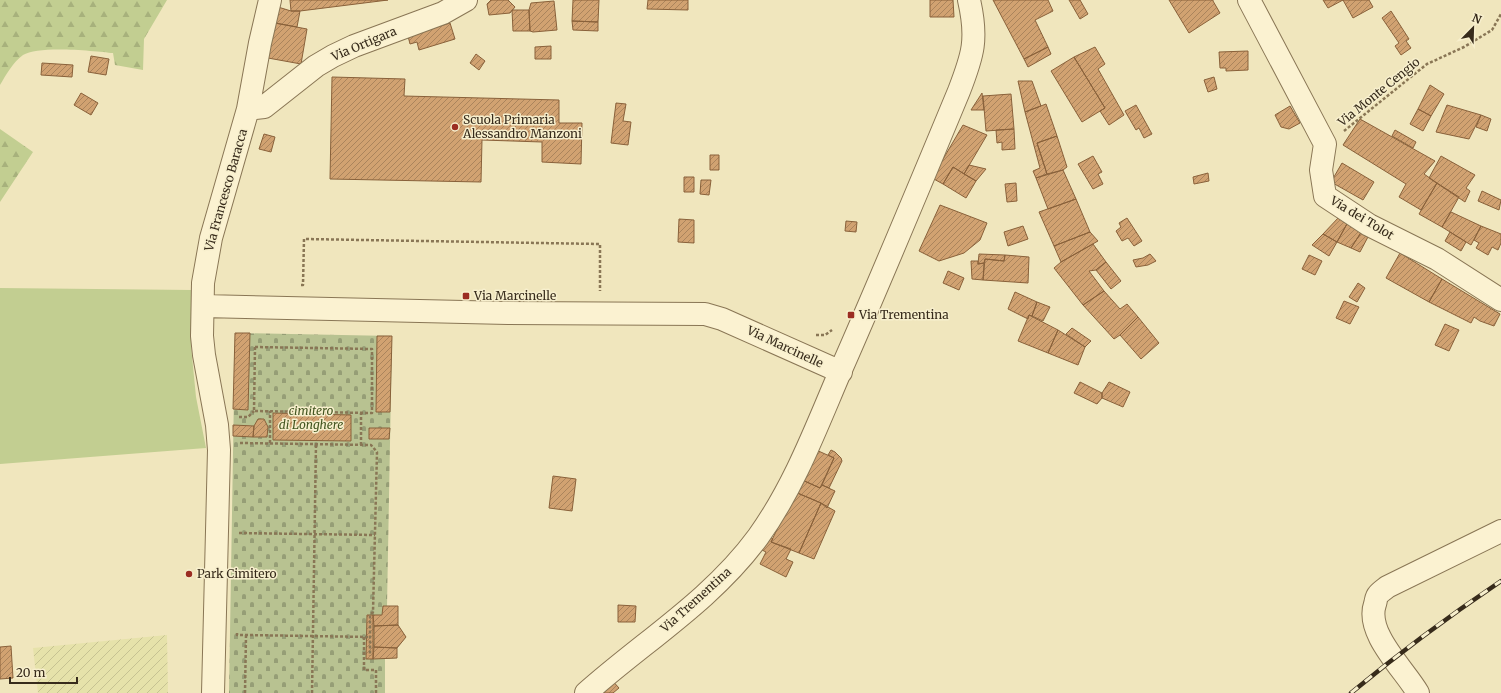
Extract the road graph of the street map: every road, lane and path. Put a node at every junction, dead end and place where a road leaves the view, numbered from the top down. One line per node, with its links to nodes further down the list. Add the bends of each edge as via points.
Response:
1 (270, 0): 6 (street, Via Francesco Baracca)
2 (466, 0): 6 (street, Via Ortigara, via 443,13 333,56 264,106)
3 (969, 0): 14 (street, Via Trementina, via 974,44 969,65)
4 (1249, 0): 7 (street)
5 (1501, 14): 7 (path, Via Monte Cengio, via 1492,30 1464,47 1427,64)
6 (248, 109): 11 (street, Via Francesco Baracca, via 211,238 203,283)
7 (1325, 144): 10 (street, Via dei Tolot, via 1321,170 1325,196 1369,225 1437,259)
8 (295, 285): 9 (path, via 303,285 304,239 500,242 600,244 599,291)
9 (607, 291)
10 (1501, 300)
11 (203, 306): 14 (street, Via Marcinelle, via 508,313 705,314 722,318); 33 (street, Via Francesco Baracca, via 204,355 219,450)
12 (834, 329): 13 (path, via 825,335)
13 (814, 334)
14 (841, 372): 37 (street, Via Trementina, via 806,454 778,507 757,538 732,568 695,604)
15 (254, 411): 16 (path); 17 (path, via 255,347 372,349 372,413); 18 (path, via 248,417)
16 (270, 411): 17 (path); 19 (path)
17 (361, 413): 21 (path)
18 (233, 417)
19 (270, 443): 20 (path); 22 (path, via 240,443)
20 (316, 444): 21 (path); 24 (path)
21 (361, 445): 25 (path, via 371,445 377,452)
22 (240, 450)
23 (1501, 531): 38 (street, via 1388,587 1378,595 1373,609 1376,630)
24 (315, 534): 25 (path); 26 (path, via 238,533); 29 (path)
25 (375, 535): 32 (path, via 374,612 370,615)
26 (238, 540)
27 (237, 627): 28 (path, via 237,635)
28 (246, 635): 29 (path); 34 (path)
29 (313, 636): 30 (path); 35 (path)
30 (364, 637): 31 (path); 36 (path, via 364,670 376,670)
31 (370, 637)
32 (370, 656)
33 (213, 693)
34 (245, 693)
35 (312, 693)
36 (376, 693)
37 (586, 693)
38 (1418, 693)

